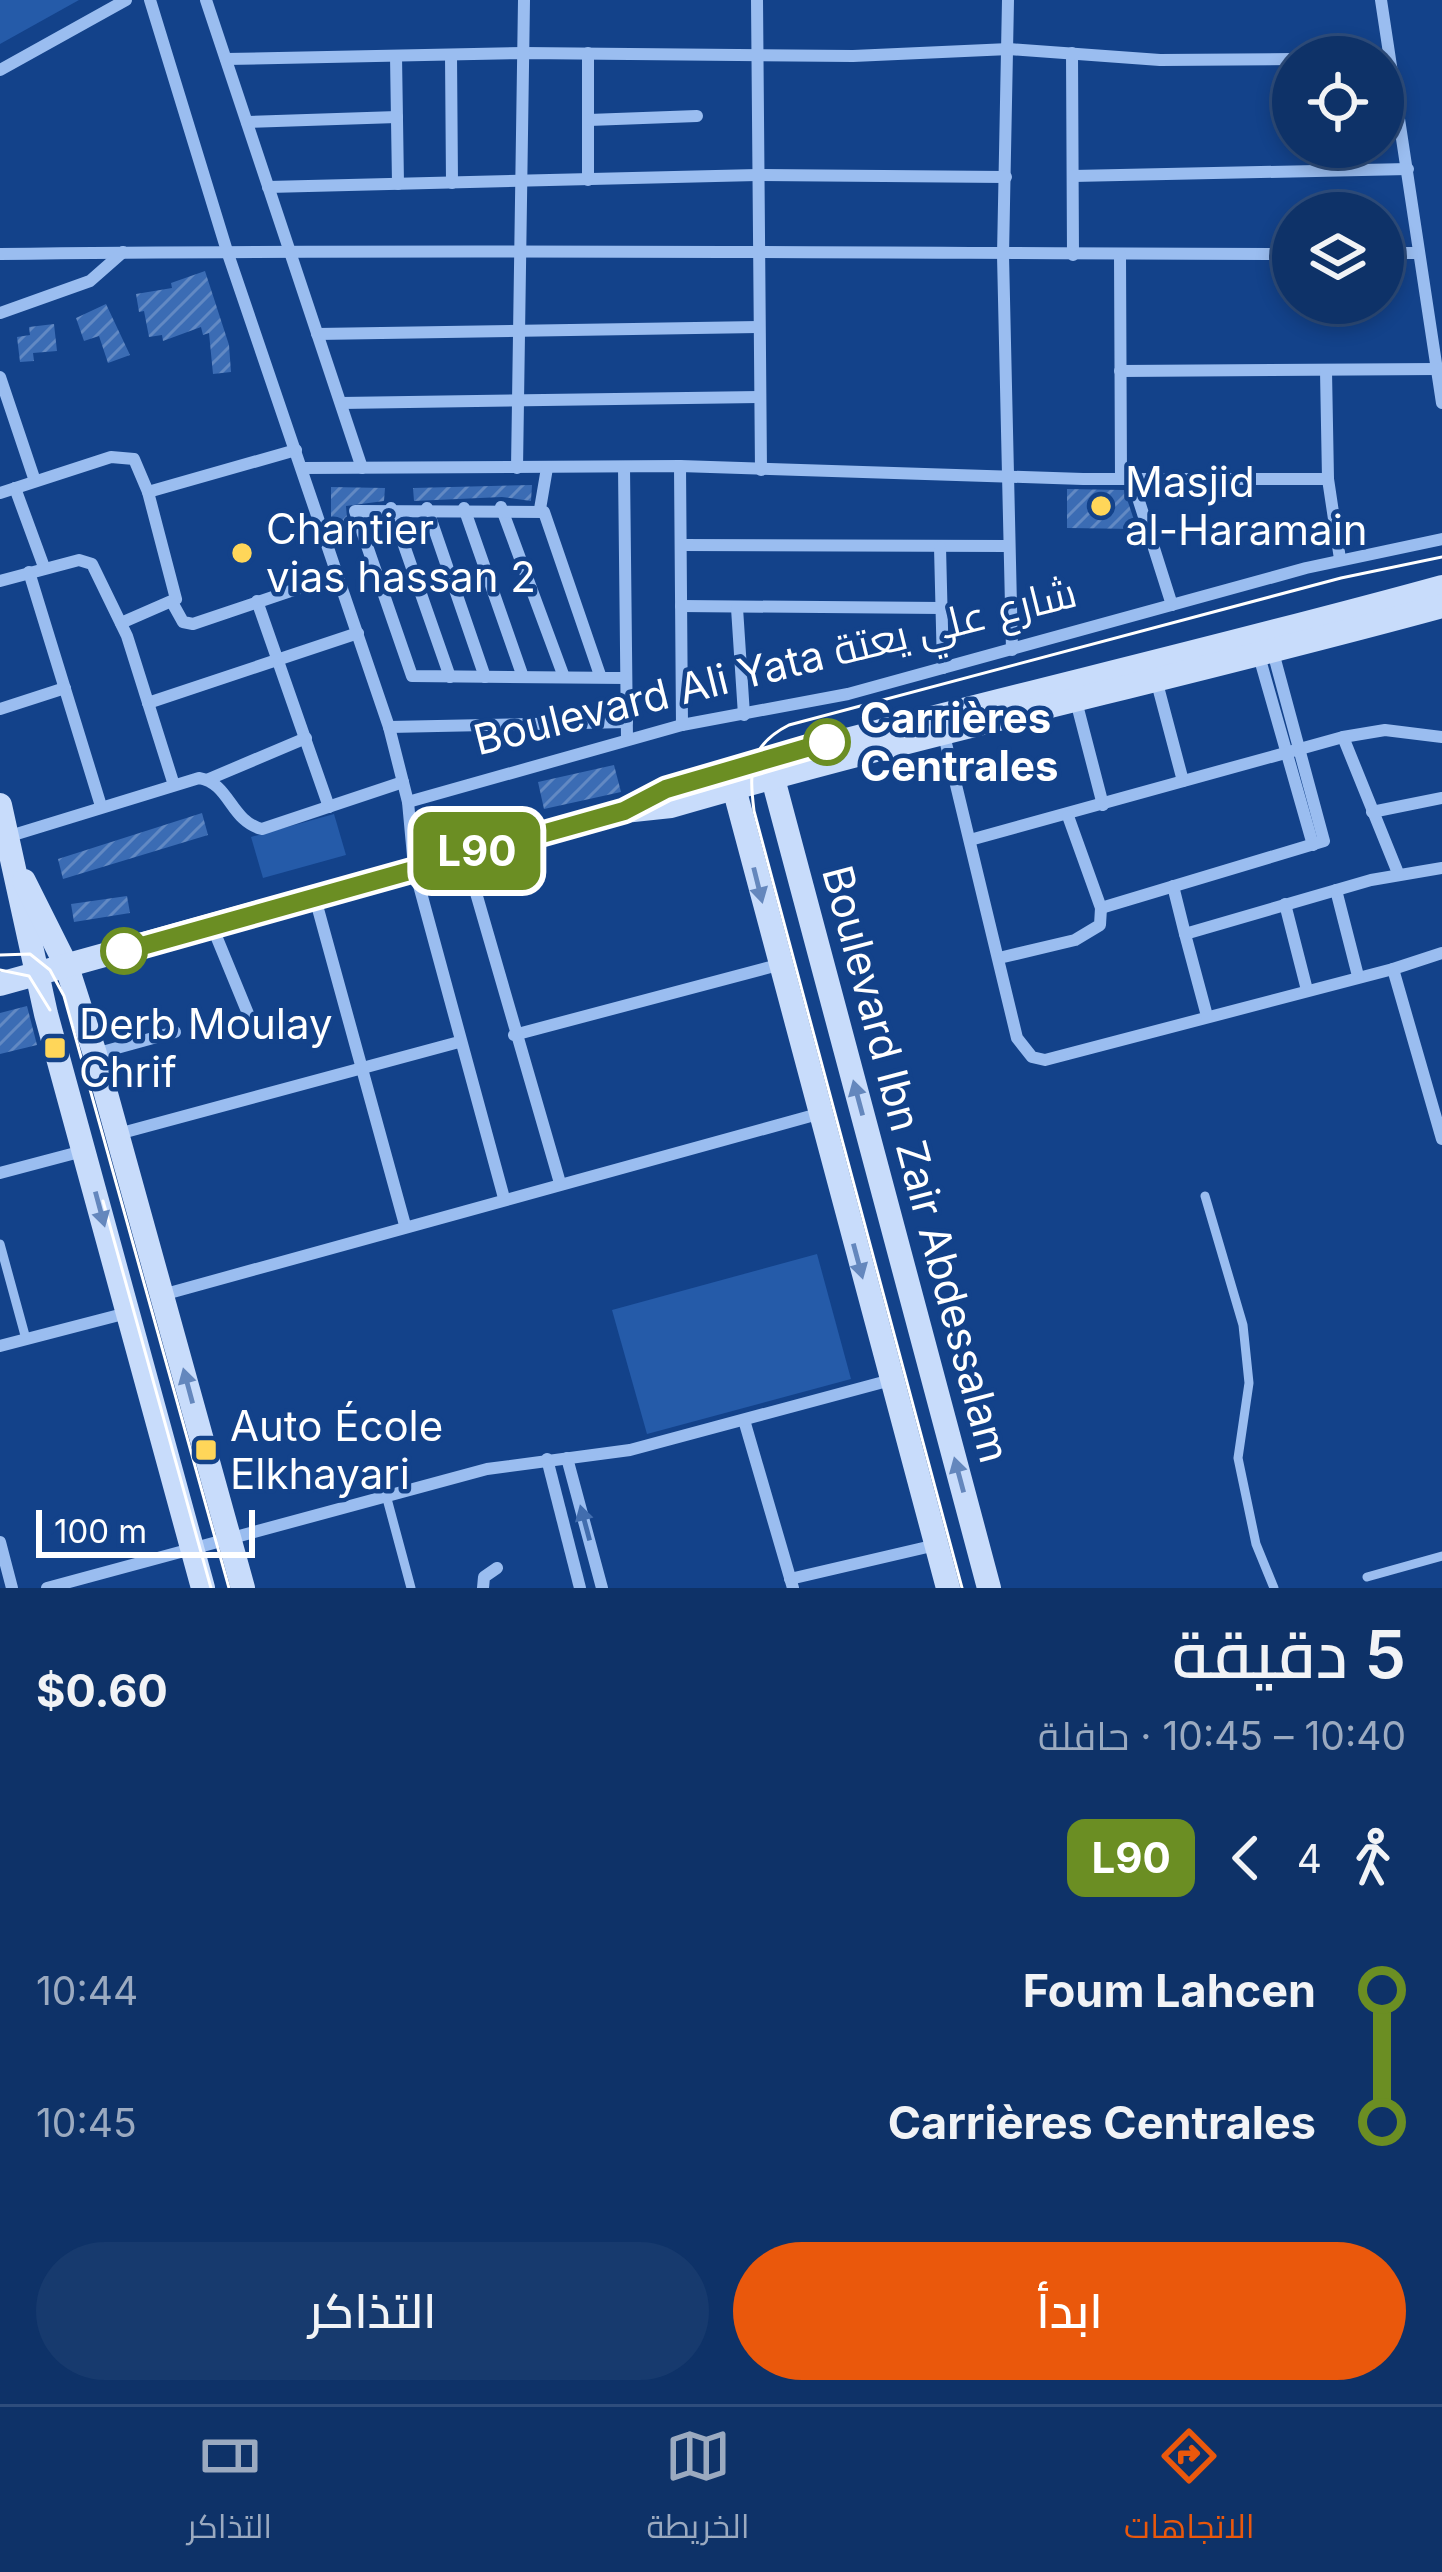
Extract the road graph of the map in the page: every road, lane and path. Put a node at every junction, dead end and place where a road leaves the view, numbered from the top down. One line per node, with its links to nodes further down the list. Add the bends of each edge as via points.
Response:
1 (126, 0): 18 (street)
2 (149, 0): 35 (street)
3 (206, 0): 16 (street)
4 (524, 0): 10 (street)
5 (758, 0): 13 (street)
6 (1008, 0): 9 (street)
7 (1381, 0): 8 (street)
8 (1384, 36)
9 (1010, 49): 12 (street); 13 (street); 27 (street)
10 (524, 53): 11 (street); 14 (street); 29 (street)
11 (588, 53): 13 (street); 21 (street)
12 (1072, 53): 17 (street); 26 (street)
13 (757, 54): 25 (street)
14 (451, 55): 15 (street); 30 (street)
15 (396, 56): 16 (street); 19 (street)
16 (226, 59): 22 (street)
17 (1272, 59)
18 (0, 70)
19 (397, 116): 22 (street); 31 (street)
20 (697, 116): 21 (street)
21 (589, 120): 28 (street)
22 (247, 122): 32 (street)
23 (1404, 149): 24 (street)
24 (1408, 169): 26 (street); 39 (street)
25 (757, 175): 27 (street); 28 (street); 33 (street)
26 (1073, 176): 43 (street)
27 (1006, 177): 42 (street)
28 (588, 180): 29 (street)
29 (522, 181): 30 (street); 36 (street)
30 (452, 183): 31 (street)
31 (398, 184): 32 (street)
32 (268, 187): 34 (street)
33 (758, 249): 36 (street); 42 (street); 48 (street)
34 (290, 250): 35 (street); 36 (street); 50 (street)
35 (227, 251): 37 (street); 59 (street)
36 (520, 252): 49 (street)
37 (123, 253): 40 (street); 47 (street, via 90,281)
38 (1404, 253): 39 (street)
39 (1419, 253): 46 (street)
40 (0, 254)
41 (1272, 254): 44 (street)
42 (1003, 255): 43 (street); 67 (street)
43 (1073, 255): 44 (street)
44 (1120, 255): 52 (street)
45 (1442, 298): 46 (street)
46 (1427, 301): 51 (street)
47 (0, 314)
48 (758, 326): 49 (street); 55 (street)
49 (519, 328): 50 (street); 56 (street)
50 (317, 334): 57 (street)
51 (1437, 369): 53 (street); 58 (street)
52 (1120, 371): 53 (street); 68 (street)
53 (1325, 371): 69 (street)
54 (0, 377): 70 (street)
55 (759, 398): 56 (street); 66 (street)
56 (518, 401): 57 (street); 64 (street)
57 (340, 403): 63 (street)
58 (1442, 403)
59 (296, 450): 62 (street); 72 (street)
60 (680, 466): 61 (street); 66 (street); 80 (street)
61 (624, 467): 65 (street); 107 (street)
62 (302, 468): 63 (street); 86 (street)
63 (362, 468): 64 (street)
64 (517, 468): 65 (street)
65 (547, 468): 78 (street)
66 (761, 470): 67 (street)
67 (1006, 478): 68 (street); 81 (street)
68 (1127, 479): 69 (street); 91 (street)
69 (1328, 479): 83 (street)
70 (34, 481): 71 (street); 72 (street, via 118,455 138,464)
71 (15, 488): 73 (street); 84 (street)
72 (148, 492): 90 (street, via 176,582)
73 (0, 493)
74 (502, 507): 77 (street); 78 (street); 105 (street)
75 (391, 508): 76 (street); 102 (street); 102 (street, via 355,511 354,520 406,670)
76 (427, 508): 77 (street); 103 (street)
77 (464, 508): 104 (street)
78 (540, 509): 106 (street)
79 (1442, 539): 83 (street, Boulevard Ali Yata شارع علي يعتة)
80 (681, 545): 82 (street); 92 (street)
81 (1008, 546): 82 (street); 98 (street)
82 (940, 547): 95 (street)
83 (1340, 559): 91 (street, Boulevard Ali Yata شارع علي يعتة)
84 (44, 567): 85 (street); 96 (street, via 89,561)
85 (29, 572): 87 (street); 109 (street)
86 (338, 574): 89 (street); 97 (street)
87 (0, 581)
88 (1442, 587): 123 (street, Boulevard Ali Yata شارع علي يعتة)
89 (257, 601): 90 (street, via 189,625); 100 (street)
90 (173, 604): 96 (street)
91 (1172, 605): 98 (street, Boulevard Ali Yata شارع علي يعتة)
92 (681, 606): 94 (street); 115 (street)
93 (1442, 606): 99 (street, Boulevard Ali Yata شارع علي يعتة)
94 (737, 608): 95 (street); 113 (street)
95 (941, 608): 101 (street)
96 (121, 623): 111 (street)
97 (358, 633): 100 (street); 116 (street)
98 (1012, 650): 101 (street, Boulevard Ali Yata شارع علي يعتة)
99 (1266, 654): 108 (street, Boulevard Ali Yata شارع علي يعتة); 122 (street)
100 (280, 658): 111 (street); 120 (street)
101 (943, 668): 113 (street, Boulevard Ali Yata شارع علي يعتة)
102 (450, 676): 103 (street)
103 (485, 677): 104 (street)
104 (523, 677): 105 (street)
105 (564, 677): 106 (street)
106 (601, 678): 107 (street)
107 (626, 678): 114 (street)
108 (1157, 683): 110 (street, Boulevard Ali Yata شارع علي يعتة); 126 (street)
109 (65, 688): 112 (street); 133 (street)
110 (1076, 701): 117 (street, Boulevard Ali Yata شارع علي يعتة); 132 (street)
111 (148, 703): 127 (street)
112 (0, 709)
113 (744, 715): 115 (street, Boulevard Ali Yata شارع علي يعتة)
114 (627, 722): 116 (street); 121 (street)
115 (682, 725): 121 (street, Boulevard Ali Yata شارع علي يعتة)
116 (389, 727): 128 (street)
117 (943, 730): 123 (street, Boulevard Ali Yata شارع علي يعتة); 138 (street)
118 (1343, 737): 119 (street, via 1385,730); 122 (street); 135 (street)
119 (1442, 737)
120 (306, 738): 124 (street); 134 (street)
121 (627, 739): 130 (street, Boulevard Ali Yata شارع علي يعتة)
122 (1293, 751): 126 (street); 144 (street, via 1313,845)
123 (770, 769): 125 (street, Boulevard Ali Yata شارع علي يعتة); 204 (street, Boulevard Ibn Zair Abdessalam, one-way to 123)
124 (209, 779): 127 (street); 134 (street, via 242,821 262,829)
125 (732, 779): 139 (street, Boulevard Ali Yata شارع علي يعتة, via 671,806); 153 (street, Boulevard Ibn Zair Abdessalam, one-way to 153)
126 (1183, 781): 132 (street)
127 (173, 782): 133 (street)
128 (403, 782): 130 (street); 134 (street)
129 (1442, 798): 135 (street)
130 (408, 802): 140 (street)
131 (0, 805): 137 (street)
132 (1103, 805): 136 (street)
133 (101, 806): 137 (street)
134 (329, 807)
135 (1372, 812): 143 (street)
136 (1068, 816): 138 (street); 148 (street)
137 (10, 836): 142 (street)
138 (970, 840): 152 (street)
139 (465, 854): 140 (street, Boulevard Ali Yata شارع علي يعتة); 163 (street)
140 (415, 867): 146 (street, Boulevard Ali Yata شارع علي يعتة); 164 (street)
141 (1442, 868): 143 (street)
142 (17, 869): 154 (street); 156 (street)
143 (1398, 874): 145 (street)
144 (1173, 886): 148 (street); 150 (street)
145 (1336, 890): 147 (street); 157 (street)
146 (315, 898): 149 (street, Boulevard Ali Yata شارع علي يعتة); 166 (street)
147 (1285, 904): 150 (street); 159 (street)
148 (1101, 908): 152 (street, via 1100,925 1086,935)
149 (212, 926): 154 (street, Boulevard Ali Yata شارع علي يعتة); 160 (street)
150 (1185, 934): 161 (street)
151 (1442, 953): 155 (street)
152 (999, 958): 161 (street, via 1017,1038 1032,1057)
153 (778, 965): 163 (street); 167 (street, Boulevard Ibn Zair Abdessalam)
154 (67, 967): 156 (street, Boulevard Ali Yata شارع علي يعتة); 165 (street)
155 (1393, 969): 157 (street); 169 (street)
156 (36, 975): 158 (street, Boulevard Ali Yata شارع علي يعتة); 170 (street)
157 (1358, 976): 159 (street)
158 (0, 984)
159 (1307, 989): 161 (street)
160 (249, 1016)
161 (1207, 1016)
162 (175, 1032): 165 (street)
163 (514, 1035): 172 (street)
164 (459, 1042): 166 (street); 174 (street)
165 (95, 1054): 168 (street)
166 (363, 1067): 168 (street); 175 (street)
167 (818, 1114): 172 (street); 181 (street, Boulevard Ibn Zair Abdessalam, one-way to 181)
168 (118, 1135): 177 (street)
169 (1442, 1139)
170 (84, 1151): 171 (street); 178 (street, one-way to 178)
171 (0, 1173)
172 (560, 1183): 174 (street)
173 (1205, 1196): 205 (lane, via 1243,1325 1249,1383 1238,1458)
174 (504, 1198): 175 (street)
175 (405, 1225): 177 (street)
176 (0, 1244): 179 (lane)
177 (162, 1295): 186 (street, one-way to 177)
178 (128, 1313): 179 (street); 189 (street)
179 (26, 1339): 180 (street)
180 (0, 1346)
181 (890, 1380): 182 (street); 188 (street, Boulevard Ibn Zair Abdessalam)
182 (744, 1420): 183 (street); 193 (street)
183 (568, 1458): 184 (street); 202 (street, one-way to 183)
184 (547, 1459): 185 (street); 201 (street)
185 (386, 1495): 186 (street); 199 (lane)
186 (230, 1539): 189 (street); 198 (street)
187 (0, 1542): 195 (street)
188 (936, 1545): 193 (street); 203 (street, Boulevard Ibn Zair Abdessalam)
189 (193, 1550): 194 (street); 197 (street)
190 (1442, 1556): 192 (lane)
191 (497, 1568): 200 (street)
192 (1366, 1577)
193 (792, 1584)
194 (71, 1585): 196 (street)
195 (12, 1588)
196 (47, 1588)
197 (203, 1588)
198 (242, 1588)
199 (411, 1588)
200 (483, 1588)
201 (580, 1588)
202 (602, 1588)
203 (947, 1588)
204 (989, 1588)
205 (1274, 1588)

